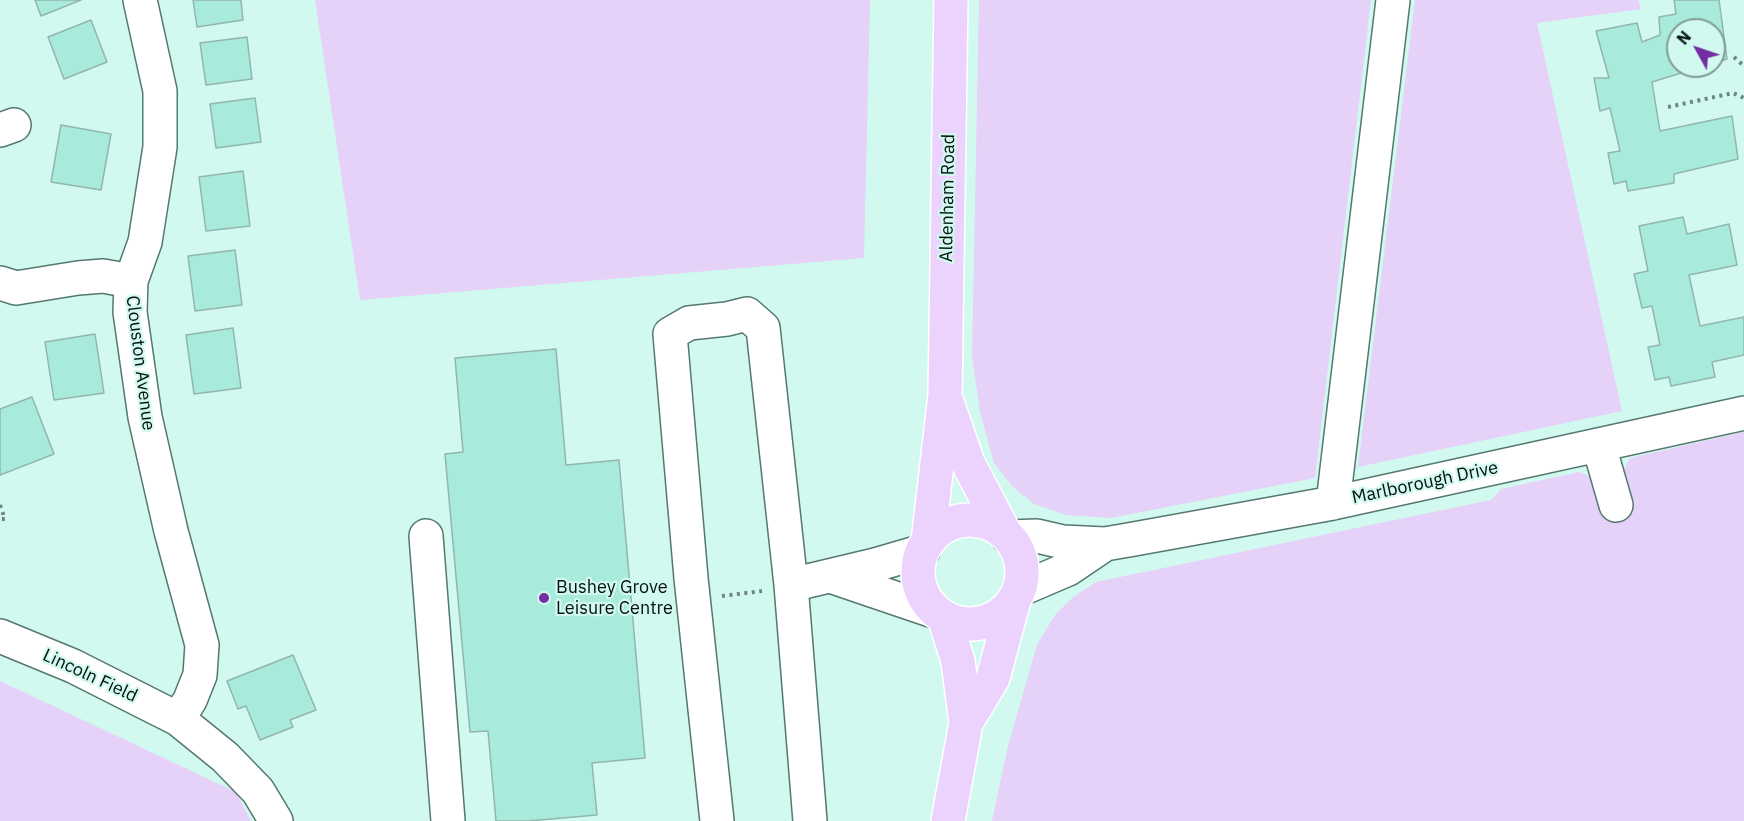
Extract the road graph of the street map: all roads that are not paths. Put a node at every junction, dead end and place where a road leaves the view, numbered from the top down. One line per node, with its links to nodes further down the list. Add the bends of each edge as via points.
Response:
1 (140, 0): 4 (street, Clouston Avenue, via 160,91 160,147 145,242)
2 (951, 0): 6 (main road, Aldenham Road)
3 (1393, 0): 9 (street)
4 (131, 281): 5 (street, via 103,276 16,288); 20 (street, Clouston Avenue, via 130,312 145,417 202,645 200,675)
5 (0, 283)
6 (945, 395): 11 (main road, Aldenham Road, via 968,463); 14 (main road, Aldenham Road)
7 (1744, 413): 8 (street, Marlborough Drive)
8 (1599, 446): 9 (street, Marlborough Drive); 10 (street)
9 (1333, 503): 13 (street, Marlborough Drive)
10 (1616, 505)
11 (1006, 534): 13 (street, Marlborough Drive); 14 (main road, via 980,521 958,521 941,529); 17 (main road, via 1022,562)
12 (426, 536): 23 (street)
13 (1105, 544): 17 (street, Marlborough Drive, via 1068,569)
14 (925, 546): 15 (street, via 875,565); 18 (main road, via 918,581 924,596)
15 (828, 575): 16 (street); 18 (street)
16 (791, 585): 24 (street, via 763,328 747,314 688,323 670,334); 25 (street)
17 (1017, 595): 18 (main road, via 1004,612 977,624 960,624); 21 (main road, via 993,678)
18 (940, 615): 21 (main road, via 958,661)
19 (0, 636): 20 (street, Lincoln Field, via 73,666)
20 (178, 719): 22 (street, Lincoln Field, via 225,757 258,791)
21 (966, 723): 26 (main road)
22 (276, 821)
23 (448, 821)
24 (717, 821)
25 (810, 821)
26 (948, 821)

